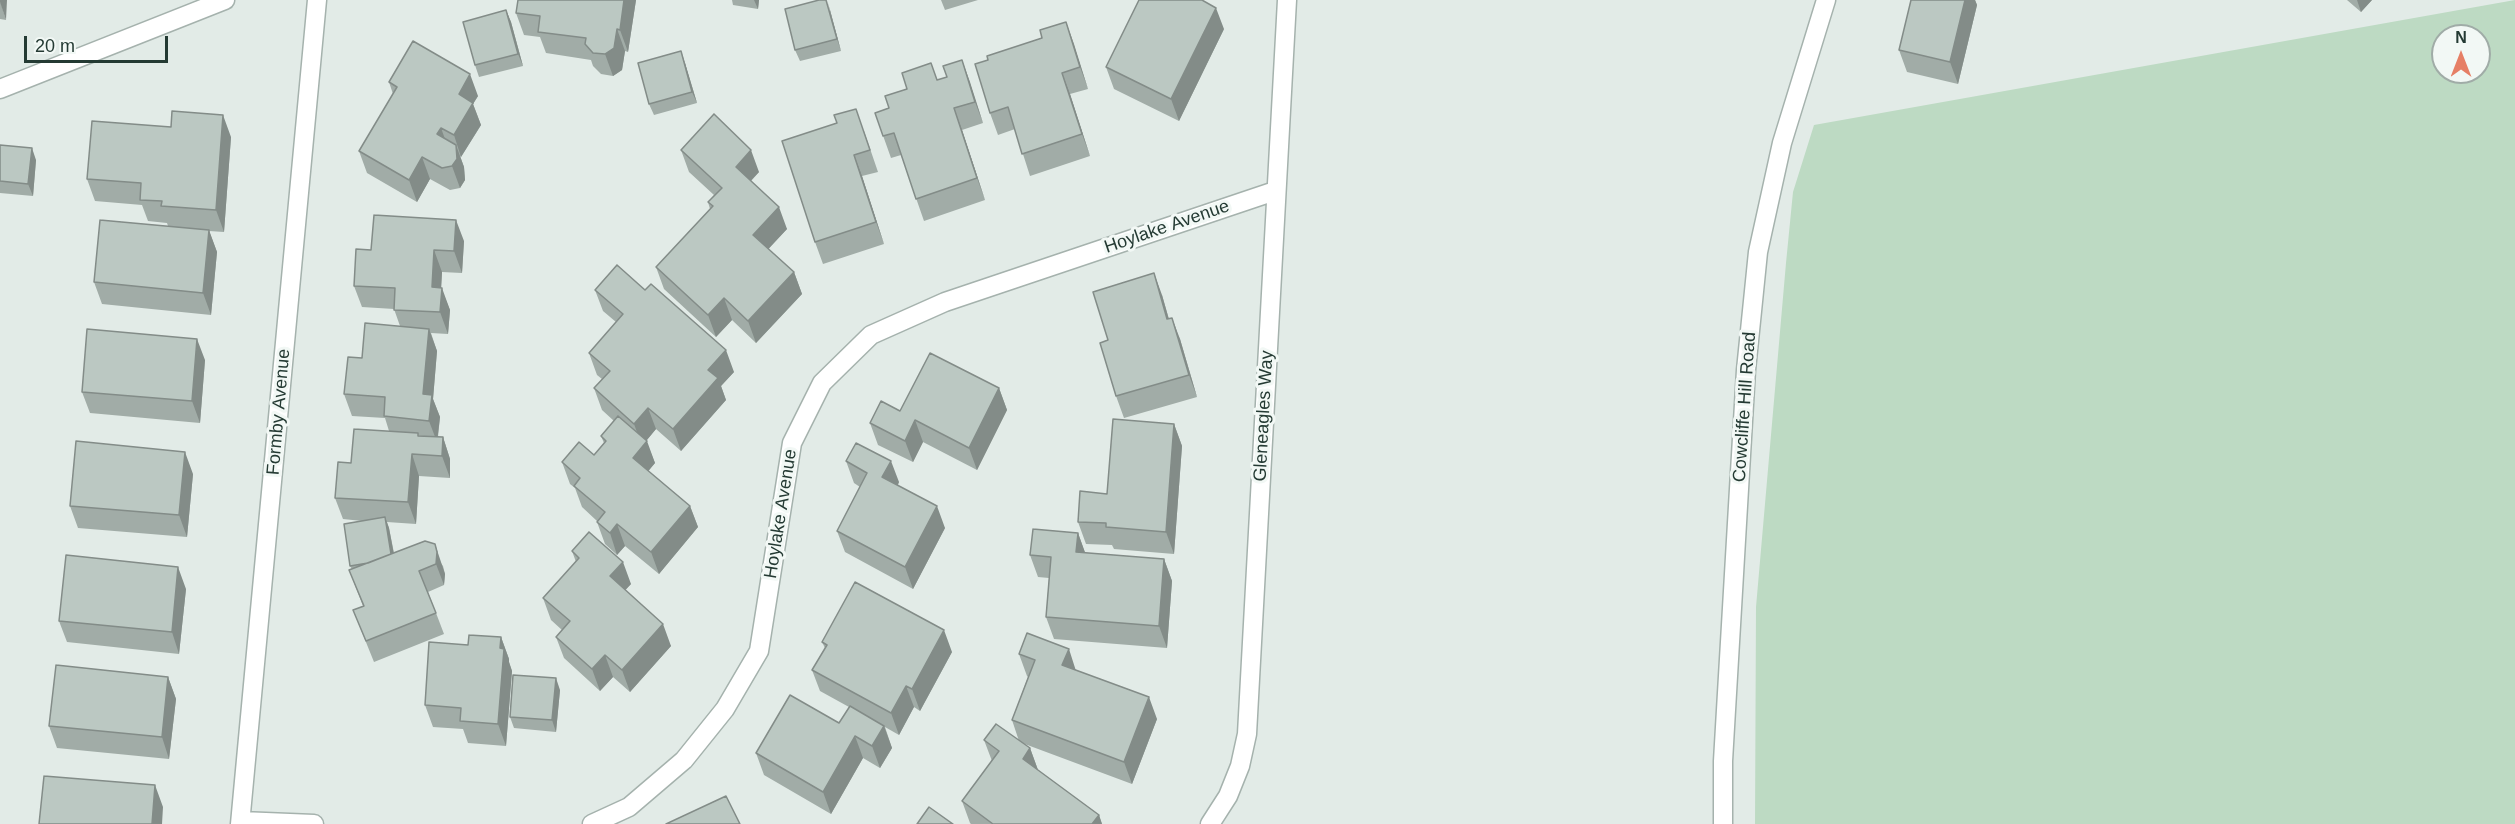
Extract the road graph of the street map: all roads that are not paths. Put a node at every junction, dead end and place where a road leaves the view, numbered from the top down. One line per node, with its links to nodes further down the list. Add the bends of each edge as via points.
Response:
1 (225, 0): 5 (street)
2 (317, 0): 7 (street, Formby Avenue)
3 (1287, 0): 6 (street, Gleneagles Way)
4 (1826, 0): 11 (street, Cowcliffe Hill Road, via 1782,143 1758,252 1746,370 1722,760)
5 (0, 89)
6 (1275, 191): 9 (street, Hoylake Avenue, via 945,302 871,335 822,383 792,443 759,651 725,709 684,760 629,807); 10 (street, Gleneagles Way, via 1247,734 1232,786)
7 (240, 822): 8 (street)
8 (314, 824)
9 (592, 824)
10 (1210, 824)
11 (1723, 824)

